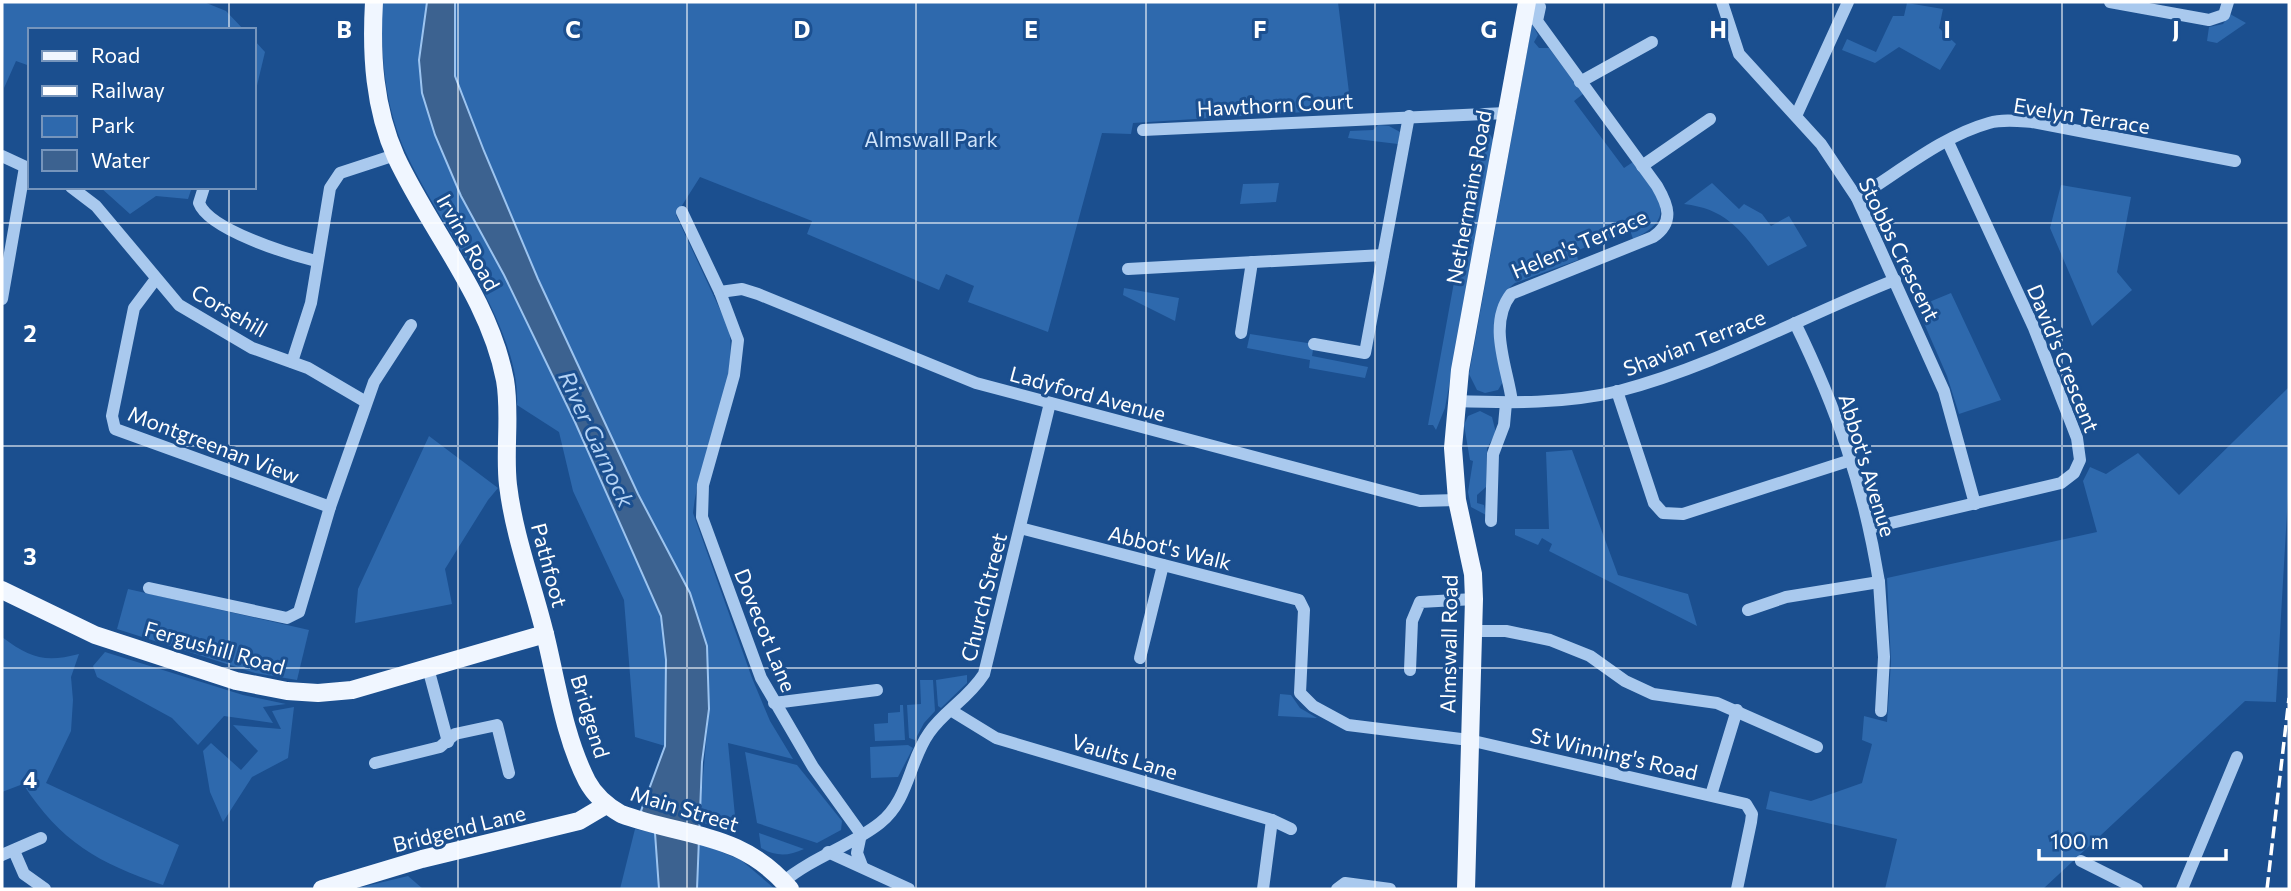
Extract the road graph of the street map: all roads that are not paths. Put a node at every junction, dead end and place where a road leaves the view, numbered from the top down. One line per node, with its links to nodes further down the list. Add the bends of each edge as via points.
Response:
1 (374, 2): 15 (main road, Irvine Road, via 373,72)
2 (1722, 2): 11 (street, Stobbs Crescent, via 1739,54)
3 (1848, 2): 11 (street)
4 (2110, 2): 5 (street, via 2209,20 2224,15)
5 (2228, 2)
6 (1533, 4): 8 (street, Helen's Terrace, via 1537,21); 9 (main road, Nethermains Road)
7 (1651, 42): 8 (street)
8 (1580, 82): 18 (street, Helen's Terrace)
9 (1506, 113): 10 (street, Hawthorn Court); 38 (main road, Nethermains Road)
10 (1409, 116): 13 (street, Hawthorn Court); 24 (street)
11 (1796, 116): 22 (street, Stobbs Crescent)
12 (1710, 119): 18 (street)
13 (1143, 130)
14 (1948, 142): 17 (street, Evelyn Terrace, via 1989,123 2032,122); 22 (street, Evelyn Terrace); 44 (street, David's Crescent, via 2041,344 2080,452 2077,468 2062,483)
15 (395, 155): 25 (street, via 349,169 336,178 327,196); 46 (main road, Irvine Road, via 471,290 498,354 506,385 505,458)
16 (2, 156): 19 (street)
17 (2235, 162)
18 (1642, 166): 41 (street, Helen's Terrace, via 1667,203 1667,222 1658,233 1515,290 1507,300 1500,350)
19 (28, 168): 31 (street)
20 (74, 189): 28 (street, Corsehill, via 96,206)
21 (203, 189): 25 (street, via 199,203 209,217 267,245)
22 (1857, 198): 29 (street, Stobbs Crescent)
23 (682, 212): 30 (street)
24 (1383, 255): 26 (street); 35 (street, via 1365,353)
25 (316, 261): 36 (street, via 311,303)
26 (1252, 262): 27 (street); 34 (street)
27 (1128, 270)
28 (155, 280): 36 (street, Corsehill, via 179,305 219,331); 45 (street, Montgreenan View, via 134,309 112,416 115,429)
29 (1895, 280): 32 (street, Shavian Terrace); 44 (street, Stobbs Crescent, via 1944,391)
30 (720, 292): 40 (street, Ladyford Avenue, via 750,291 976,383); 63 (street, Dovecot Lane, via 738,340 738,353 701,501 702,517)
31 (2, 299)
32 (1795, 323): 37 (street, Shavian Terrace); 42 (street, Abbot's Avenue, via 1840,423)
33 (411, 325): 39 (street)
34 (1241, 332)
35 (1314, 344)
36 (292, 362): 39 (street, Corsehill)
37 (1618, 391): 41 (street, Shavian Terrace); 42 (street, via 1654,503 1663,513 1683,514)
38 (1455, 401): 41 (street, Shavian Terrace); 43 (main road, Almswall Road, via 1452,432)
39 (366, 402): 45 (street)
40 (1050, 403): 43 (street, Ladyford Avenue, via 1420,500); 48 (street, Church Street)
41 (1509, 403): 47 (street, via 1493,454)
42 (1851, 460): 49 (street, Abbot's Avenue)
43 (1457, 500): 54 (main road, Almswall Road)
44 (1975, 504): 49 (street, David's Crescent)
45 (330, 507): 52 (street, via 302,606 293,617)
46 (511, 508): 57 (main road, Pathfoot)
47 (1492, 521)
48 (1020, 528): 50 (street, Abbot's Walk); 65 (street, Church Street, via 987,667)
49 (1870, 528): 51 (street, Abbot's Avenue)
50 (1163, 565): 58 (street); 61 (street, Abbot's Walk, via 1294,598 1302,604)
51 (1879, 582): 55 (street, via 1786,597); 66 (street, Abbot's Avenue, via 1884,657)
52 (149, 589)
53 (2, 590): 59 (main road, Fergushill Road, via 95,635 262,688 334,693)
54 (1474, 599): 56 (main road, Almswall Road); 60 (street, via 1420,602 1412,621)
55 (1748, 610)
56 (1474, 631): 64 (street, via 1507,631 1550,640 1590,656 1653,694); 67 (main road, Almswall Road)
57 (545, 634): 59 (main road, Fergushill Road); 74 (main road, Bridgend, via 571,739 586,780)
58 (1140, 658)
59 (428, 668): 68 (street)
60 (1410, 670)
61 (1298, 687): 67 (street, St Winning's Road, via 1304,700 1348,725)
62 (877, 690): 63 (street)
63 (774, 704): 77 (street, Dovecot Lane)
64 (1737, 710): 69 (street); 73 (street)
65 (952, 711): 75 (street, Vaults Lane, via 996,738); 77 (street, Church Street, via 929,732 898,803 881,822)
66 (1881, 711)
67 (1469, 740): 73 (street, St Winning's Road); 90 (main road, Almswall Road)
68 (448, 742): 71 (street); 72 (street, via 455,734 497,725)
69 (1817, 747)
70 (2237, 758): 93 (street)
71 (375, 762)
72 (509, 773)
73 (1711, 795): 91 (street, St Winning's Road, via 1749,806 1751,822)
74 (606, 805): 83 (main road, Main Street, via 636,819 714,837 753,855); 85 (main road, Bridgend Lane, via 579,821)
75 (1272, 820): 76 (street, Vaults Lane); 87 (street)
76 (1291, 830)
77 (861, 834): 79 (street, Church Street); 82 (street, via 857,853)
78 (41, 838): 80 (street)
79 (828, 852): 82 (street); 83 (street, Church Street)
80 (8, 853): 84 (street)
81 (2081, 862): 92 (street)
82 (862, 866): 86 (street)
83 (787, 885)
84 (40, 888)
85 (322, 889)
86 (909, 889)
87 (1263, 889)
88 (1337, 889): 89 (street, via 1345,883)
89 (1390, 889)
90 (1466, 889)
91 (1737, 889)
92 (2137, 889)
93 (2182, 889)

